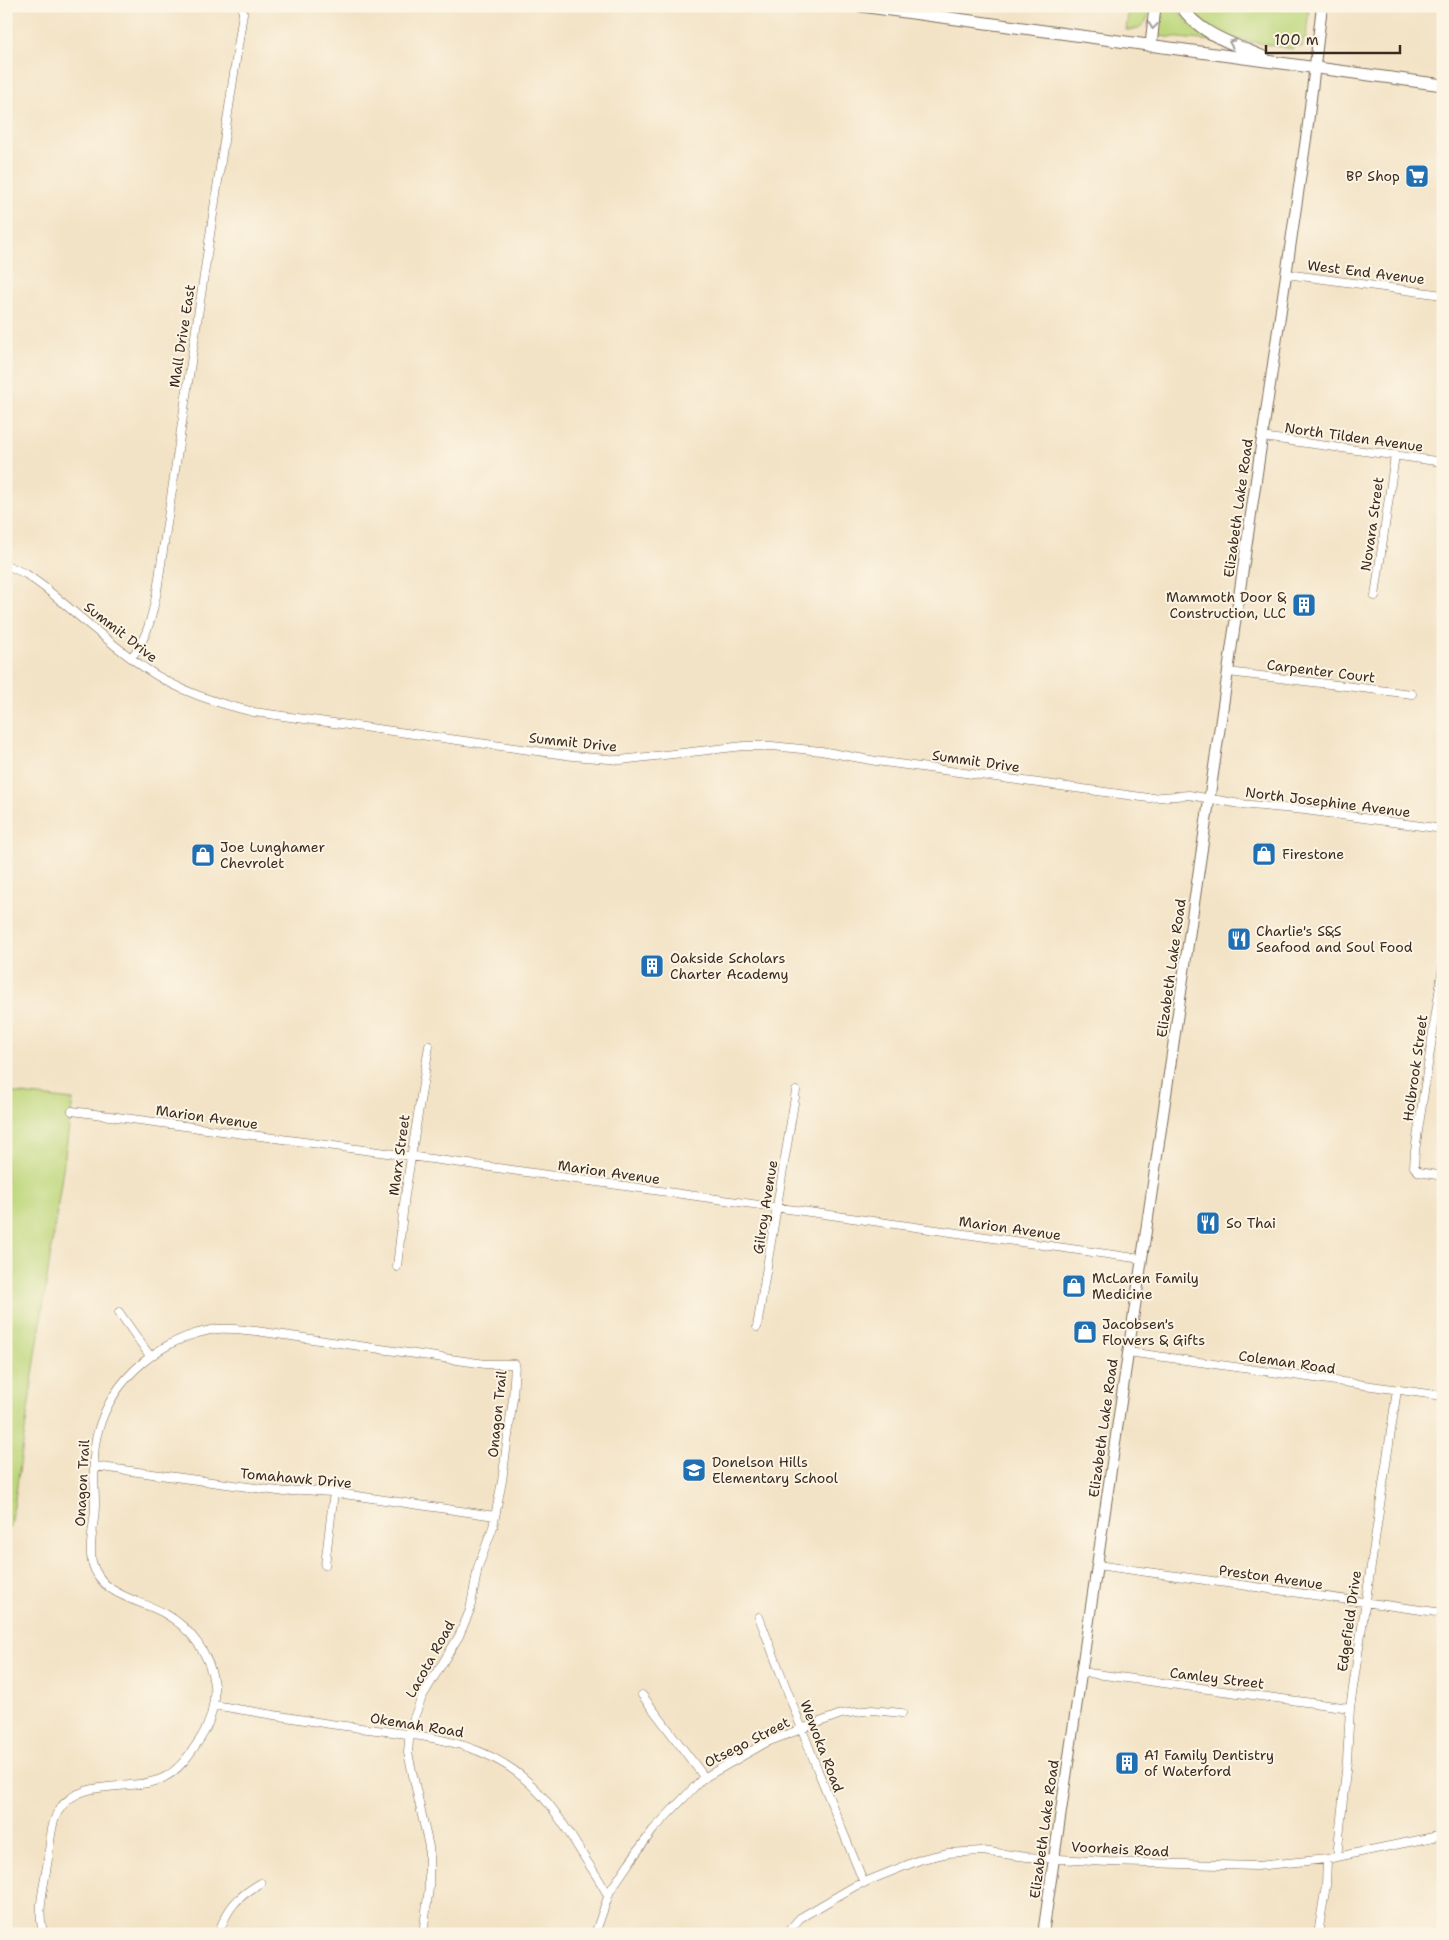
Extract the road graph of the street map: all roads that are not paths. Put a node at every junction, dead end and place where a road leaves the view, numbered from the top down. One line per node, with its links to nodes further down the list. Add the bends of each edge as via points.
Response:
1 (861, 6): 6 (main road)
2 (1156, 6): 6 (main road, one-way to 6)
3 (1181, 6): 7 (main road, one-way to 3, via 1209,33 1190,19)
4 (1322, 6): 8 (main road, Elizabeth Lake Road)
5 (243, 8): 17 (street, Mall Drive East, via 157,591 152,619)
6 (1151, 46): 7 (main road)
7 (1277, 62): 8 (main road)
8 (1316, 68): 9 (main road); 10 (main road, Elizabeth Lake Road)
9 (1443, 85)
10 (1286, 274): 11 (street, West End Avenue); 12 (main road, Elizabeth Lake Road)
11 (1443, 294)
12 (1262, 437): 13 (street, North Tilden Avenue); 18 (main road, Elizabeth Lake Road)
13 (1395, 455): 14 (street, North Tilden Avenue); 16 (street, Novara Street)
14 (1443, 462)
15 (6, 565): 17 (street, Summit Drive, via 44,586)
16 (1375, 596)
17 (132, 658): 20 (street, Summit Drive, via 181,688 219,704 254,712 573,756 620,760 744,746 772,746 1148,798 1189,795)
18 (1228, 672): 19 (street, Carpenter Court); 20 (main road, Elizabeth Lake Road)
19 (1412, 694)
20 (1210, 799): 21 (street, North Josephine Avenue); 29 (main road, Elizabeth Lake Road)
21 (1443, 829)
22 (1443, 966): 27 (street, Holbrook Street, via 1414,1167 1419,1172)
23 (429, 1046): 26 (street, Marx Street)
24 (796, 1092): 28 (street, Gilroy Avenue)
25 (72, 1111): 26 (street, Marion Avenue)
26 (411, 1156): 28 (street, Marion Avenue); 30 (street, Marx Street)
27 (1443, 1176)
28 (777, 1208): 29 (street, Marion Avenue); 32 (street, Gilroy Avenue)
29 (1142, 1259): 33 (main road, Elizabeth Lake Road)
30 (397, 1267)
31 (119, 1312): 34 (street)
32 (757, 1327)
33 (1128, 1352): 35 (street, Coleman Road); 41 (main road, Elizabeth Lake Road)
34 (150, 1356): 37 (street, Onagon Trail, via 132,1372 106,1410 97,1433); 39 (street, Onagon Trail, via 176,1341 219,1329 256,1331 485,1364 515,1364)
35 (1397, 1390): 36 (street, Coleman Road); 42 (street, Edgefield Drive)
36 (1443, 1396)
37 (94, 1466): 38 (street, Tomahawk Drive, via 285,1492); 47 (street, Onagon Trail, via 92,1562 98,1576 113,1591 162,1612 184,1626 206,1653 214,1684)
38 (334, 1492): 39 (street, Tomahawk Drive); 40 (street)
39 (495, 1516): 51 (street, Lacota Road, via 478,1567 470,1610 459,1636 422,1697)
40 (325, 1565)
41 (1097, 1565): 42 (street, Preston Avenue); 45 (main road, Elizabeth Lake Road)
42 (1364, 1602): 43 (street, Preston Avenue); 48 (street, Edgefield Drive)
43 (1443, 1613)
44 (759, 1617): 50 (street, Wewoka Road)
45 (1081, 1672): 48 (street, Camley Street); 55 (main road, Elizabeth Lake Road)
46 (642, 1695): 52 (street)
47 (213, 1705): 51 (street, Okemah Road); 60 (street, Onagon Trail, via 202,1735 174,1771 162,1779 142,1784 82,1792 58,1810 42,1895 40,1916)
48 (1350, 1708): 54 (street, Edgefield Drive)
49 (902, 1713): 50 (street, Otsego Street, via 872,1710 841,1714)
50 (802, 1728): 52 (street, Otsego Street, via 766,1742); 58 (street, Wewoka Road)
51 (409, 1734): 59 (street, Okemah Road, via 472,1747 508,1765 529,1782 560,1818); 62 (street, Lacota Road, via 412,1777 429,1847 429,1888)
52 (705, 1778): 59 (street, Otsego Street, via 653,1830)
53 (1443, 1835): 54 (street, Voorheis Road)
54 (1337, 1857): 56 (street, Voorheis Road)
55 (1054, 1858): 56 (street, Voorheis Road, via 1258,1866); 58 (street, Voorheis Road, via 982,1851 948,1853 922,1859); 65 (main road, Elizabeth Lake Road)
56 (1327, 1859): 66 (street)
57 (261, 1883): 61 (street, via 230,1906)
58 (864, 1883): 64 (street, Voorheis Road, via 800,1918)
59 (608, 1896): 63 (street, Otsego Street)
60 (44, 1934)
61 (218, 1934)
62 (423, 1934)
63 (595, 1934)
64 (786, 1934)
65 (1043, 1934)
66 (1318, 1934)

